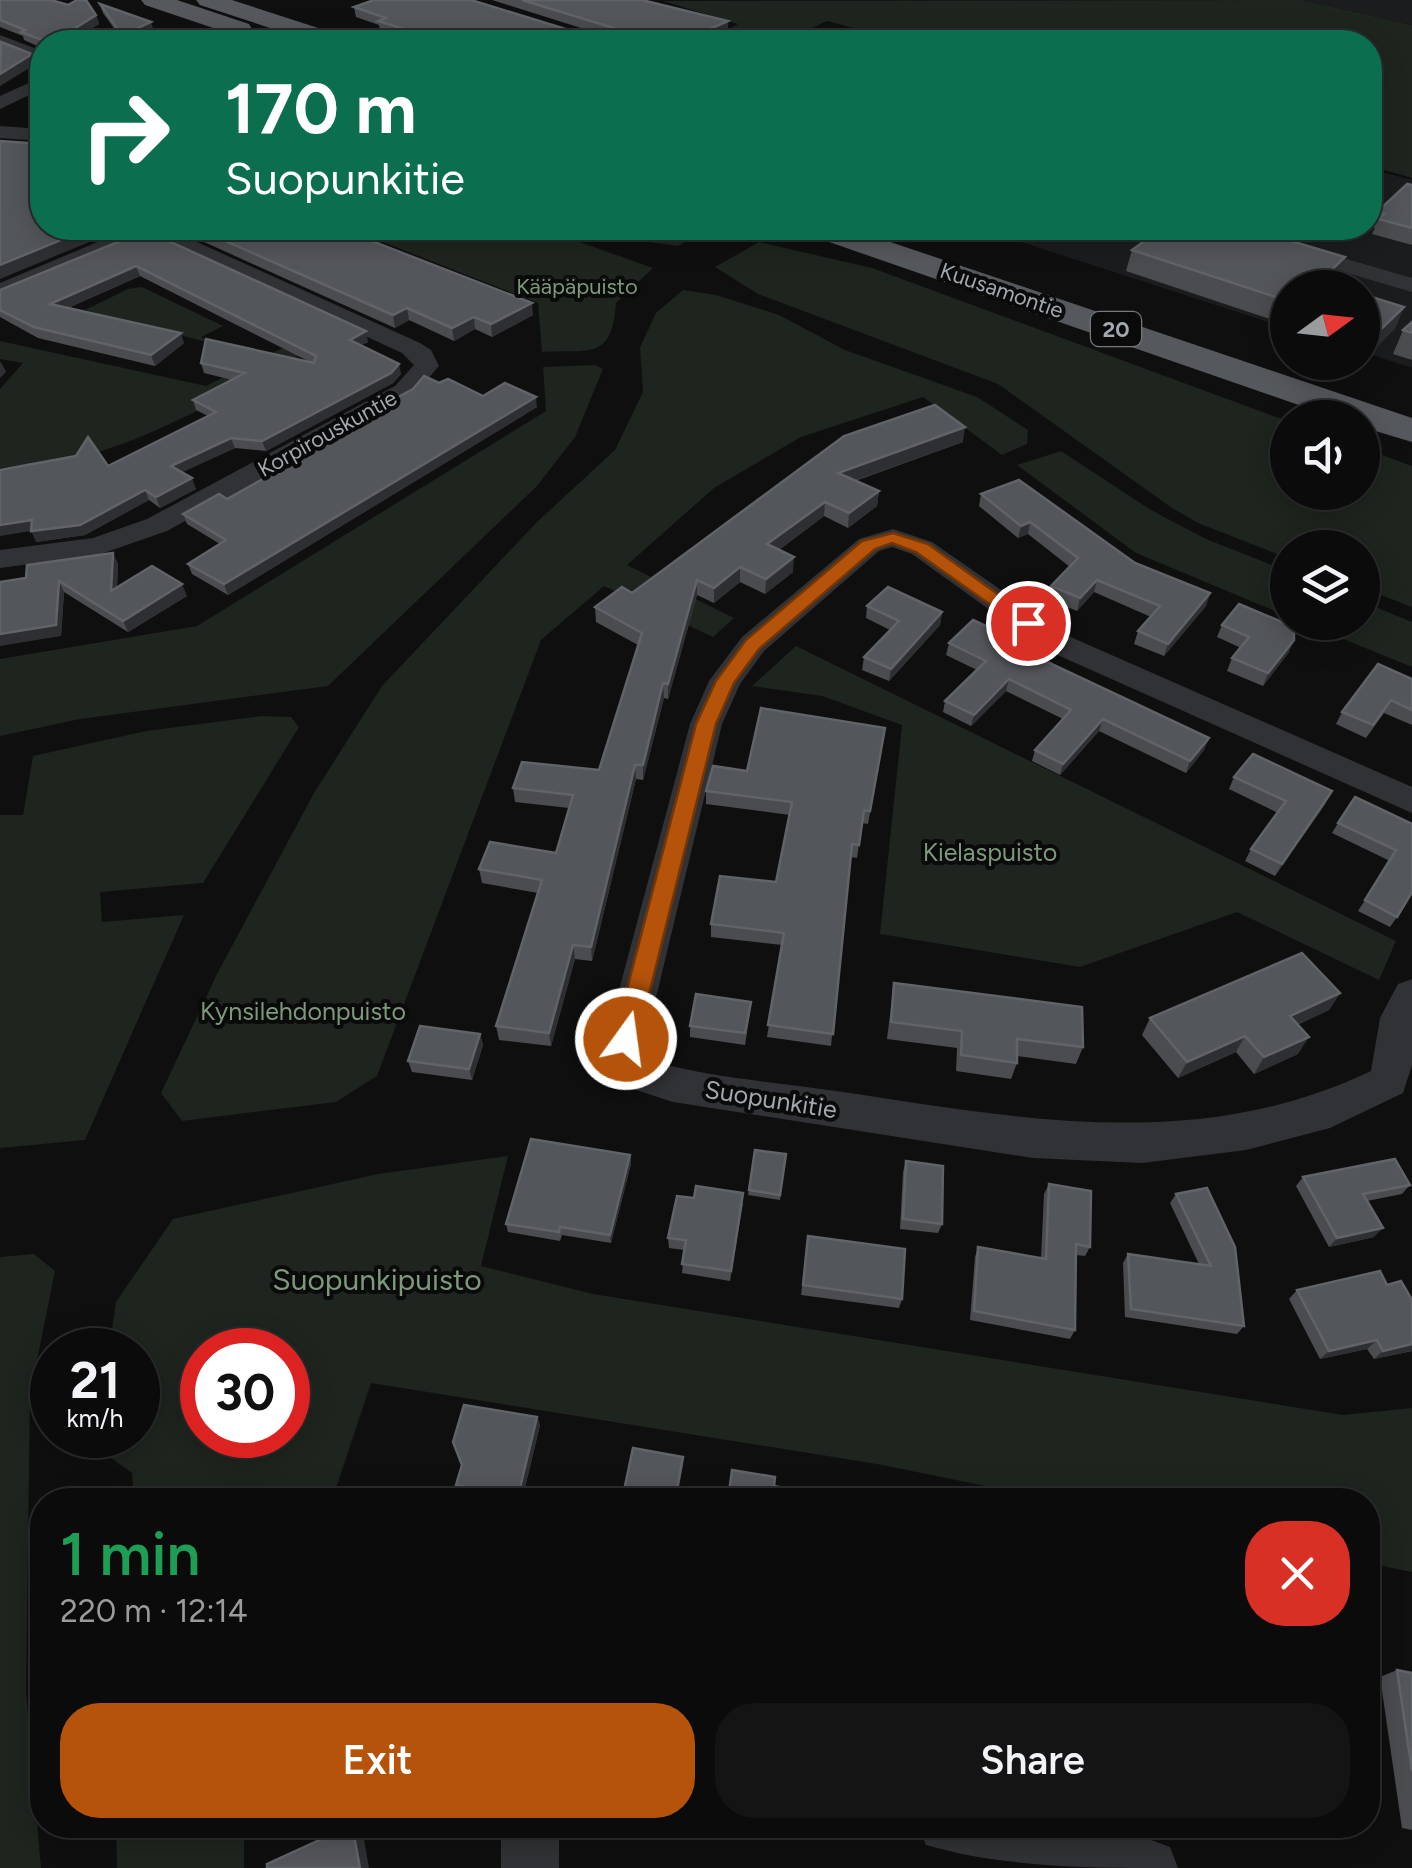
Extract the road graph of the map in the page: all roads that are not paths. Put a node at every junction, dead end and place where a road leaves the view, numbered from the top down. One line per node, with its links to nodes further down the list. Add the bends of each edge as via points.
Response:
1 (153, 0): 3 (highway)
2 (208, 0): 4 (highway)
3 (244, 30)
4 (300, 30)
5 (0, 40): 6 (street)
6 (30, 53)
7 (30, 88): 8 (street)
8 (0, 103)
9 (0, 132): 10 (street)
10 (30, 134)
11 (124, 240): 17 (street, Korpirouskuntie)
12 (173, 240): 22 (street, Korpirouskuntie, via 411,348 427,366 404,391 157,525 98,546)
13 (855, 240): 21 (highway, Kuusamontie / 20)
14 (936, 240): 18 (highway, Kuusamontie / 20)
15 (1260, 240): 16 (street)
16 (1412, 285)
17 (0, 290)
18 (1270, 352)
19 (1352, 380): 20 (highway)
20 (1412, 401)
21 (1412, 431)
22 (0, 559)
23 (1412, 801): 25 (street, Suopunkitie, via 1055,642 922,548 893,538 880,541 752,644 725,681 706,724 626,1039 641,1075 673,1084 1033,1139 1142,1144 1246,1131)
24 (1412, 995): 25 (street, Suopunkitie, via 1400,1018)
25 (1400, 1089)
26 (530, 1838): 28 (street)
27 (1008, 1838): 29 (street)
28 (530, 1868)
29 (1150, 1868)

